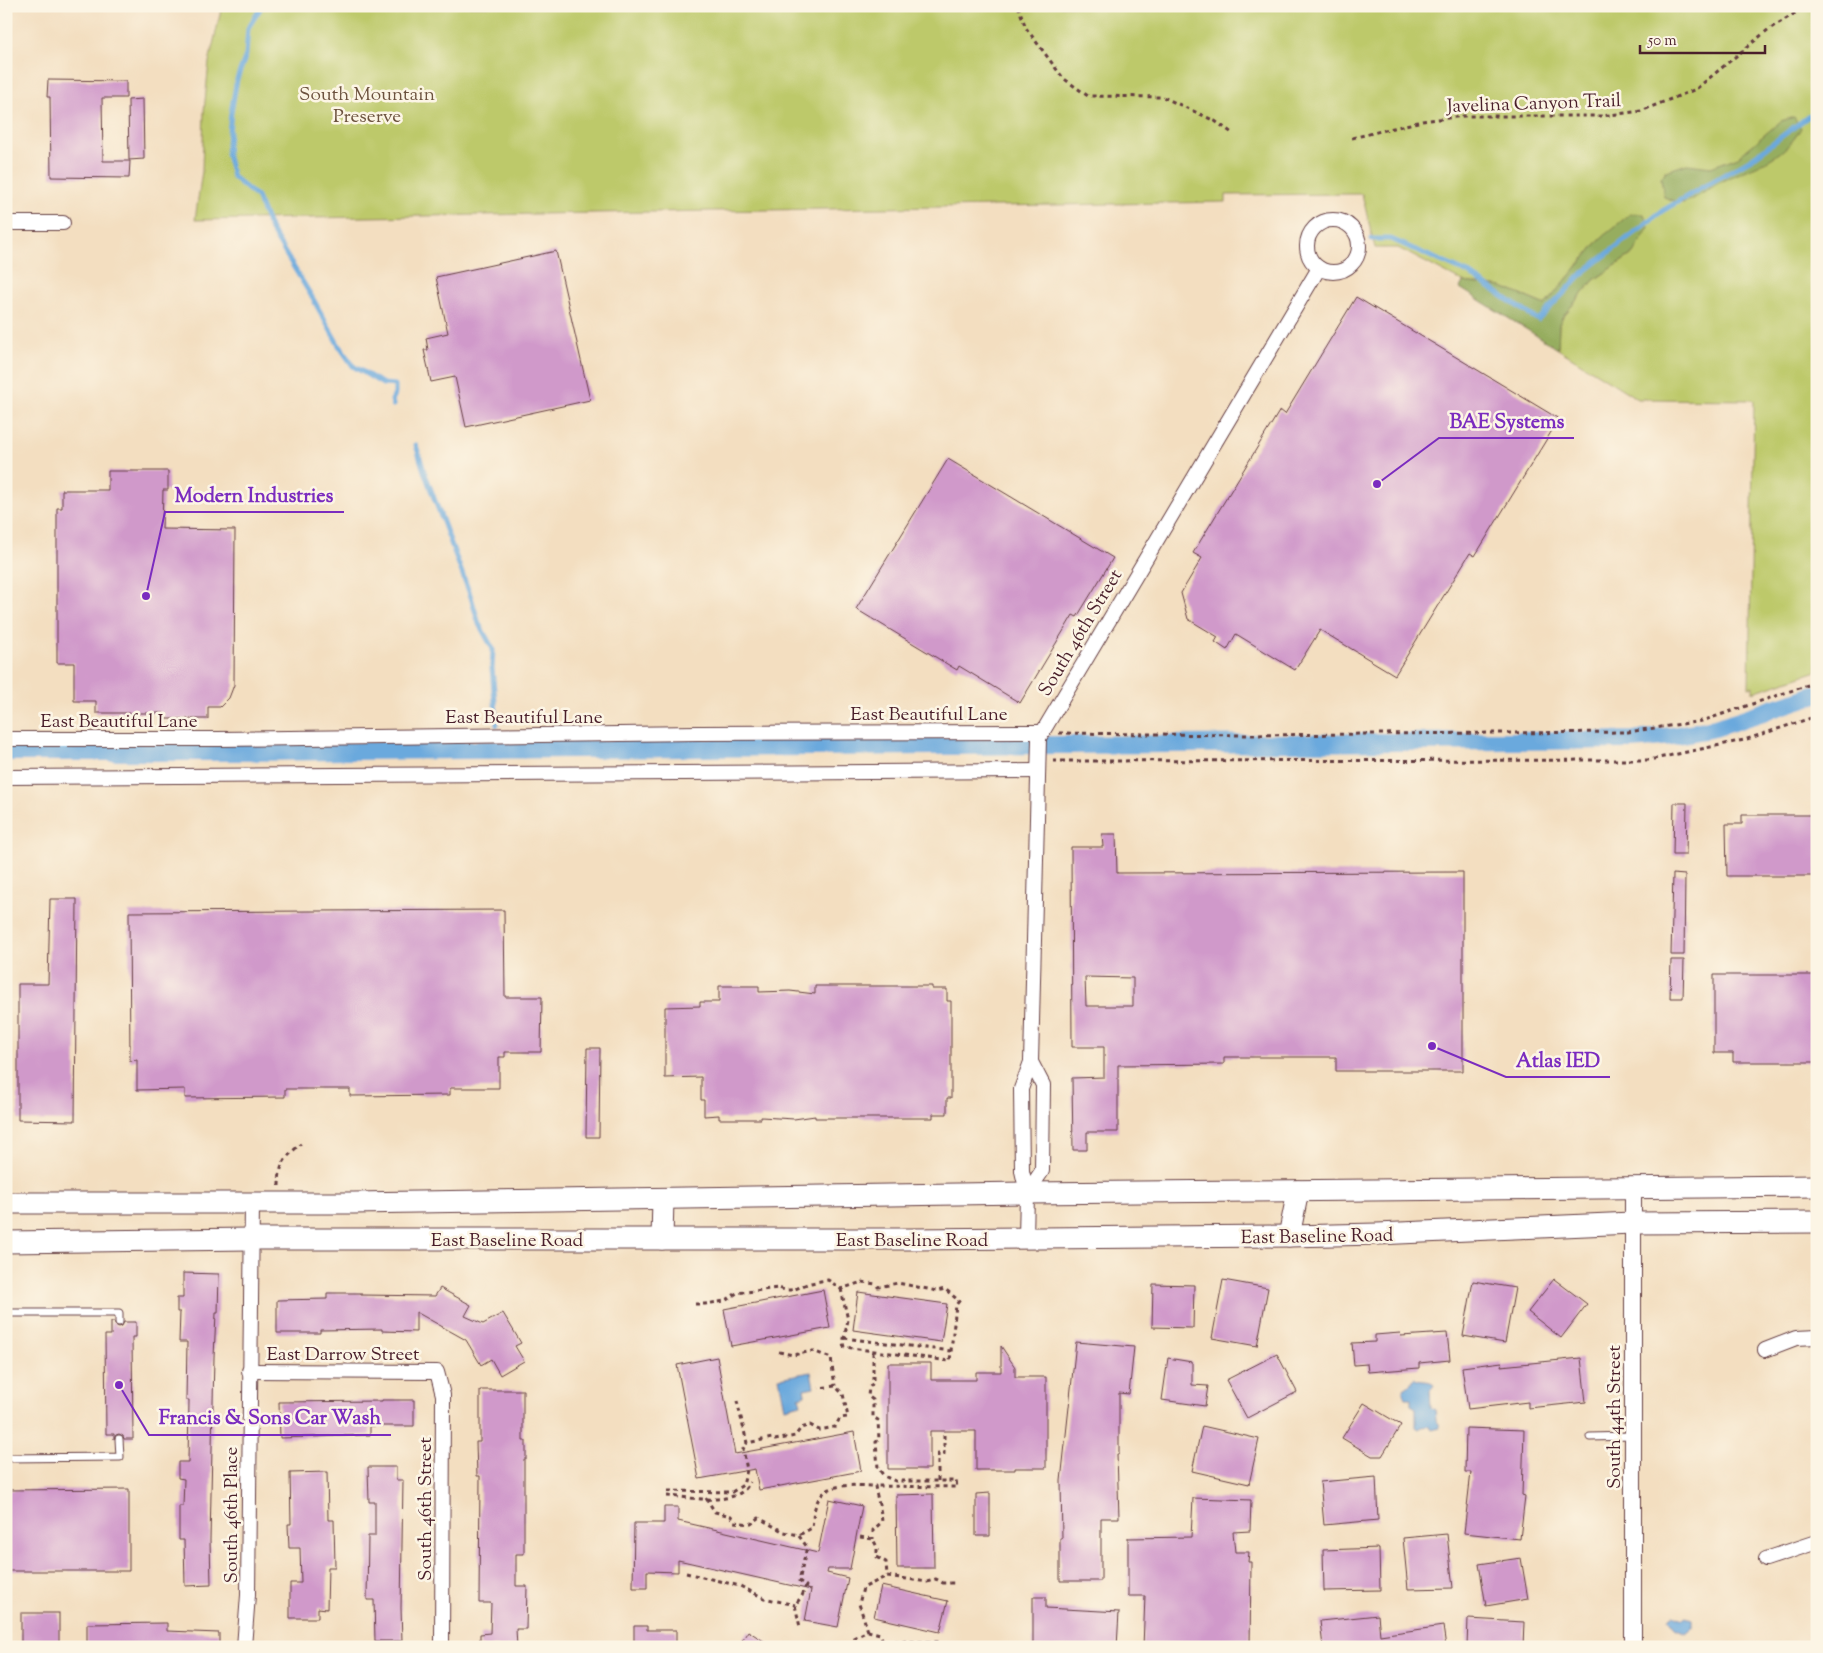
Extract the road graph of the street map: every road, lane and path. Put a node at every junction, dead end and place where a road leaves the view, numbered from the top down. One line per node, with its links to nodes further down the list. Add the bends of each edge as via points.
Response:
1 (1018, 6): 3 (path, via 1026,28 1063,78 1088,96 1163,97 1215,121)
2 (1807, 6): 4 (path, Javelina Canyon Trail, via 1769,29 1696,89 1641,111 1602,116 1464,116 1422,121)
3 (1232, 133)
4 (1352, 138)
5 (63, 222): 6 (street)
6 (6, 223)
7 (1318, 268): 10 (street, South 46th Street)
8 (1817, 682): 10 (path, via 1702,721 1628,732)
9 (1817, 716): 12 (path, via 1744,740 1649,760)
10 (1040, 735): 11 (street, East Beautiful Lane, via 698,733); 12 (street, South 46th Street)
11 (6, 739)
12 (1038, 763): 13 (street, via 616,772); 14 (street, South 46th Street)
13 (6, 777)
14 (1031, 1062): 20 (street, South 46th Street, via 1021,1089 1022,1171); 20 (street, South 46th Street, via 1043,1085 1042,1171)
15 (301, 1144): 16 (path, via 282,1163)
16 (279, 1186)
17 (1817, 1186): 18 (main road, East Baseline Road)
18 (1633, 1188): 19 (main road, East Baseline Road); 25 (street, South 44th Street)
19 (1298, 1191): 20 (main road, East Baseline Road); 26 (main road)
20 (1027, 1193): 21 (main road, East Baseline Road); 27 (street, South 46th Street)
21 (663, 1199): 23 (main road, East Baseline Road); 29 (main road)
22 (6, 1203): 23 (main road, East Baseline Road)
23 (252, 1203): 28 (street, South 46th Place)
24 (1817, 1222): 25 (main road, East Baseline Road)
25 (1632, 1223): 26 (main road, East Baseline Road); 48 (street, South 44th Street)
26 (1289, 1236): 27 (main road, East Baseline Road)
27 (1026, 1238): 29 (main road, East Baseline Road)
28 (251, 1239): 29 (main road, East Baseline Road); 30 (main road, East Baseline Road); 41 (street, South 46th Place)
29 (662, 1239)
30 (6, 1242)
31 (841, 1290): 32 (path, via 828,1280 785,1291 779,1288 736,1293 725,1301); 36 (path, via 848,1320); 38 (path, via 862,1282 878,1287 898,1283 937,1291 945,1289 959,1301)
32 (695, 1304)
33 (6, 1313): 34 (lane, via 119,1313)
34 (119, 1322)
35 (1817, 1337): 37 (street, via 1796,1338)
36 (844, 1338): 38 (path); 40 (path, via 846,1348)
37 (1765, 1350)
38 (951, 1351): 40 (path, via 950,1361)
39 (779, 1352): 43 (path, via 793,1356 813,1351 831,1358)
40 (873, 1352): 52 (path, via 873,1383 868,1388 868,1396 873,1400 873,1417 878,1420 878,1468 884,1476 895,1481)
41 (249, 1371): 42 (street, East Darrow Street); 70 (street, South 46th Place, via 248,1595)
42 (437, 1372): 71 (street, South 46th Street, via 443,1395)
43 (835, 1386): 44 (path); 50 (path, via 843,1394 848,1417 840,1418 835,1427 819,1430 810,1424 795,1436)
44 (819, 1388)
45 (737, 1401): 50 (path)
46 (944, 1435): 52 (path, via 944,1454 938,1454)
47 (1590, 1436): 48 (lane)
48 (1633, 1436): 73 (street, South 44th Street)
49 (119, 1439): 51 (lane, via 120,1457)
50 (747, 1443): 55 (path, via 743,1449 748,1470 743,1485 732,1492)
51 (6, 1458)
52 (938, 1481): 54 (path, via 956,1481 957,1487)
53 (750, 1482): 57 (path, via 737,1496)
54 (875, 1486): 58 (path, via 829,1488 816,1503 812,1528); 60 (path, via 882,1522 873,1530)
55 (668, 1491)
56 (667, 1496): 57 (path)
57 (706, 1498): 58 (path, via 716,1512 731,1516 734,1522 750,1524 759,1518 784,1532)
58 (799, 1535): 66 (path, via 807,1547 799,1581 806,1586)
59 (860, 1537): 60 (path)
60 (873, 1539): 64 (path, via 877,1557 886,1562)
61 (1817, 1542): 62 (street)
62 (1766, 1559)
63 (686, 1573): 66 (path, via 740,1586 764,1598)
64 (887, 1576): 65 (path); 68 (path, via 863,1588 859,1604)
65 (957, 1583)
66 (795, 1605): 67 (path)
67 (800, 1627)
68 (868, 1632): 69 (path); 72 (path, via 880,1634 884,1641 939,1642)
69 (853, 1638)
70 (244, 1647)
71 (442, 1647)
72 (939, 1647)
73 (1633, 1647)

